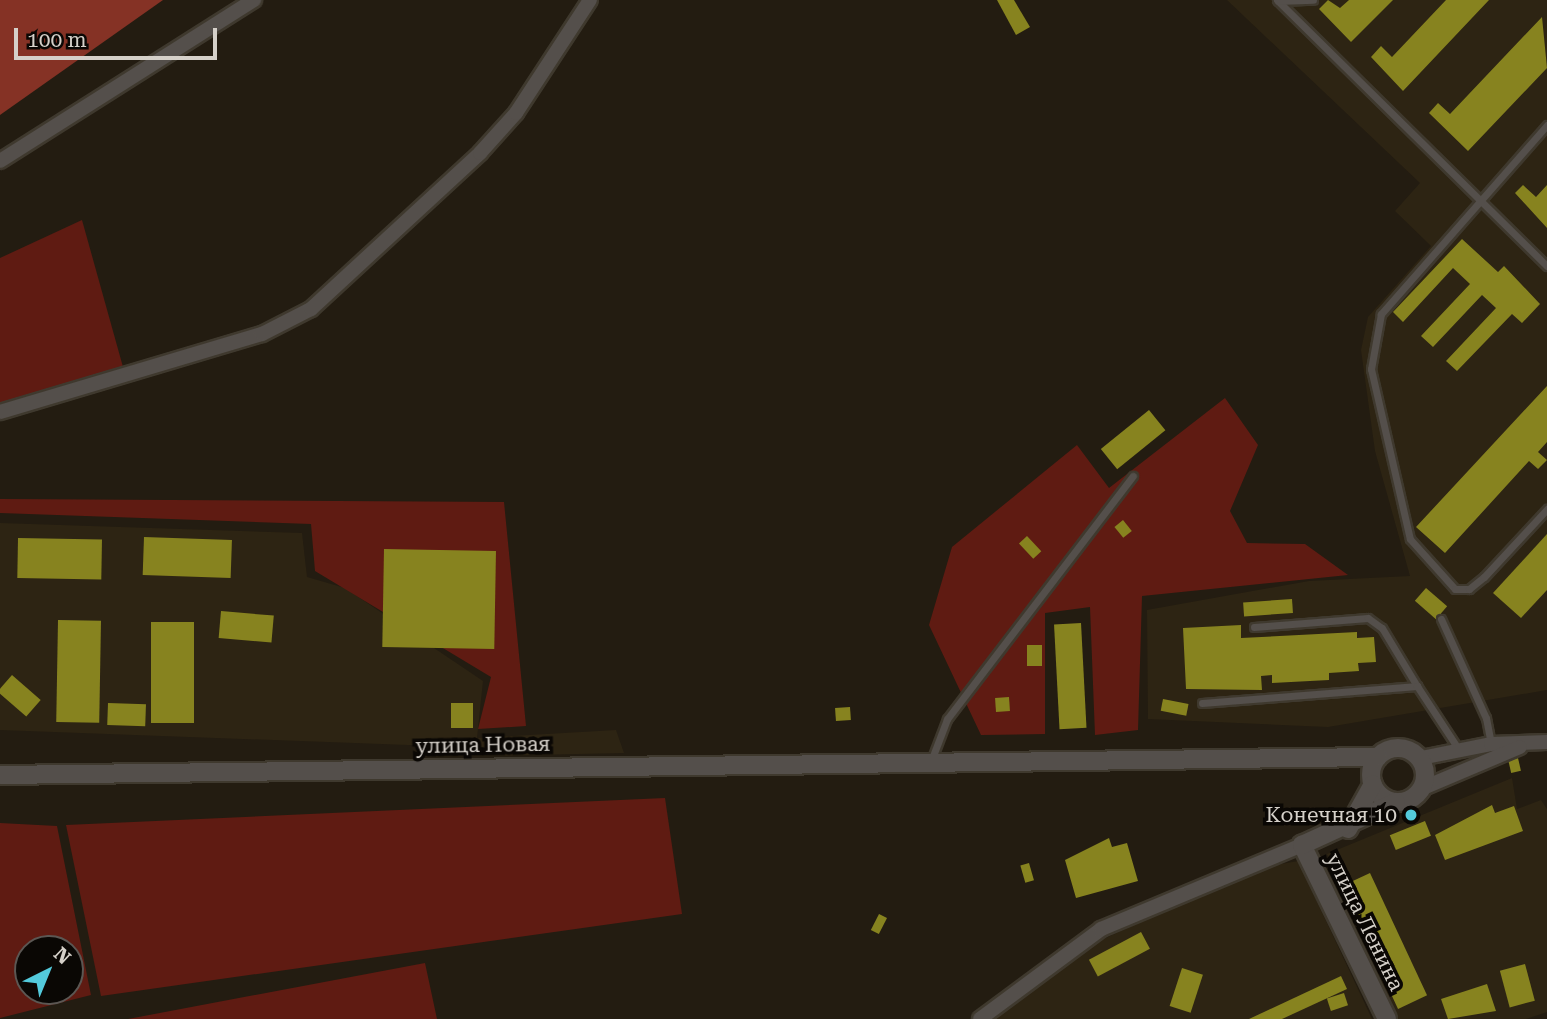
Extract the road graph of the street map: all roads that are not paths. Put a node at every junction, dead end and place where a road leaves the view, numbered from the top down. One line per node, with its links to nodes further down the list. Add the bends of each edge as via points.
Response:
1 (254, 0): 6 (street)
2 (590, 0): 9 (street, via 516,113 480,153 311,309 262,334)
3 (1278, 0): 4 (lane); 7 (lane)
4 (1313, 0)
5 (1547, 125): 7 (lane)
6 (0, 161)
7 (1475, 199): 8 (lane); 11 (lane, via 1375,326 1370,369 1401,509 1424,560 1455,589 1469,589)
8 (1547, 266)
9 (0, 412)
10 (1133, 476): 21 (lane, via 947,719)
11 (1547, 509)
12 (1441, 619): 17 (lane, via 1486,718)
13 (1254, 626): 14 (lane, via 1368,618 1382,628)
14 (1416, 686): 15 (lane); 19 (lane)
15 (1202, 703)
16 (1547, 742): 18 (street)
17 (1491, 744): 18 (street); 19 (street)
18 (1520, 747): 24 (street)
19 (1459, 750): 20 (street)
20 (1421, 758): 22 (street, via 1397,748); 24 (street)
21 (931, 761): 22 (street, улица Новая, via 1343,759); 23 (street, улица Новая)
22 (1374, 772): 25 (street); 26 (street)
23 (0, 775)
24 (1423, 788): 25 (street)
25 (1396, 802): 26 (street)
26 (1348, 829): 27 (street)
27 (1302, 845): 28 (street, via 1101,929); 29 (street, улица Ленина)
28 (980, 1019)
29 (1387, 1019)

